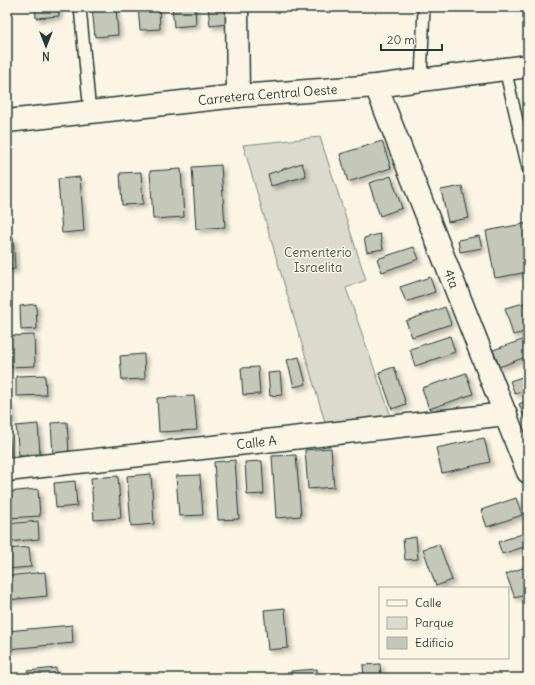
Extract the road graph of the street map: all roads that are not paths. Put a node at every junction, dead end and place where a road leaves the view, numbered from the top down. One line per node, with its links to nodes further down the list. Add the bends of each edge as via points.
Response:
1 (80, 7): 9 (lane)
2 (237, 7): 8 (street)
3 (424, 7): 6 (lane)
4 (528, 66): 5 (street, Carretera Central Oeste)
5 (505, 69): 6 (street, Carretera Central Oeste); 11 (lane)
6 (421, 80): 7 (street, Carretera Central Oeste)
7 (376, 86): 8 (street, Carretera Central Oeste); 12 (street, 4ta)
8 (238, 96): 9 (street, Carretera Central Oeste)
9 (90, 113): 10 (street, Carretera Central Oeste)
10 (7, 121)
11 (528, 168)
12 (506, 414): 13 (street, Calle A); 14 (street, 4ta)
13 (7, 470)
14 (528, 472)

